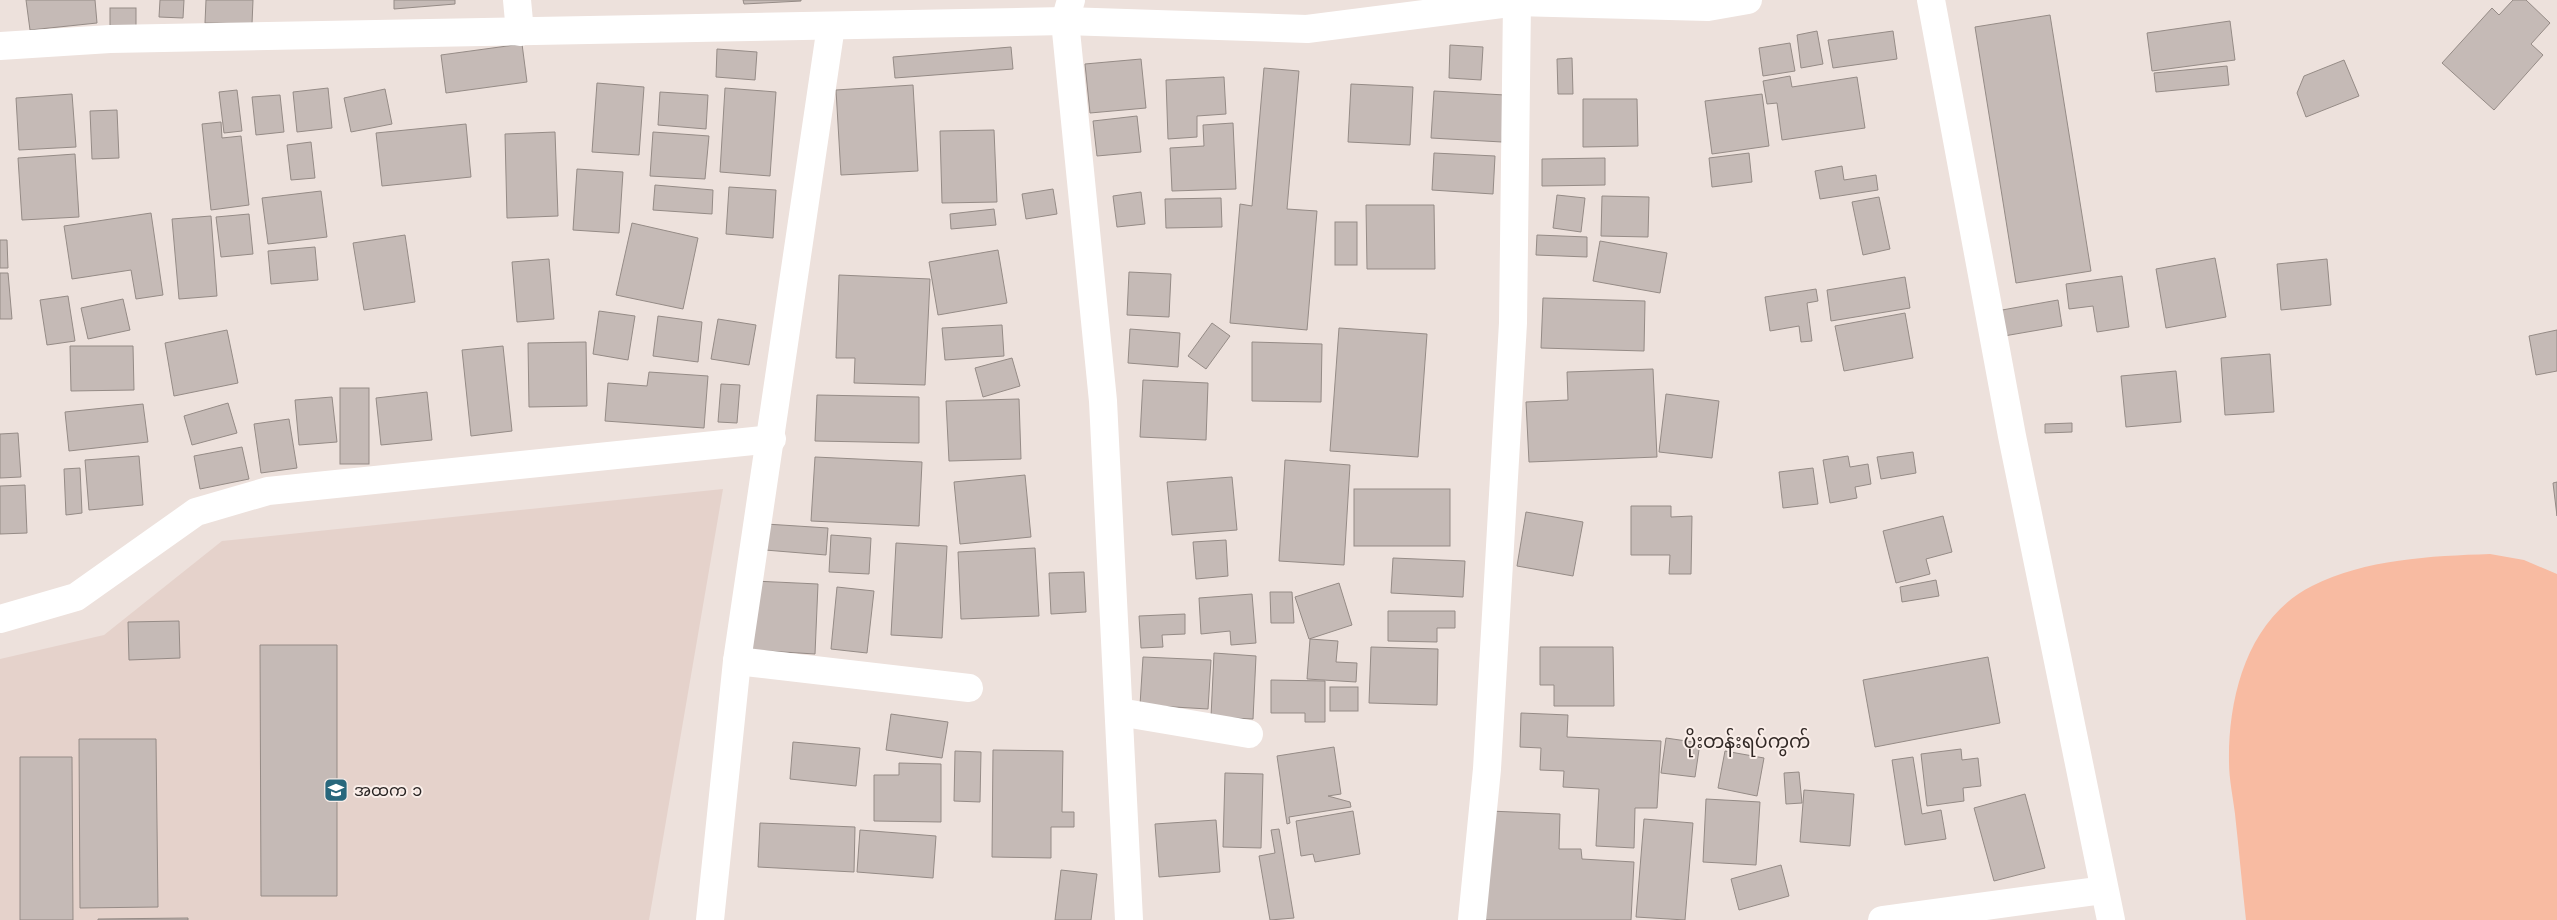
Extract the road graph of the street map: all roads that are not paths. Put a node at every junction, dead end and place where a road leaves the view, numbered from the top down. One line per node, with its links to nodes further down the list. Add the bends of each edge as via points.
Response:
1 (517, 0): 7 (street)
2 (1748, 0): 4 (street, via 1708,7)
3 (1932, 0): 15 (street, via 2012,436)
4 (1517, 2): 5 (street, via 1307,29); 18 (street, via 1513,323 1487,769)
5 (1068, 11): 6 (street); 13 (street, via 1103,401)
6 (831, 26): 7 (street); 9 (street)
7 (520, 32): 8 (street, via 110,39)
8 (0, 46)
9 (772, 439): 10 (street, via 268,491 196,512 76,597); 11 (street)
10 (0, 619)
11 (737, 661): 12 (street); 16 (street)
12 (969, 688)
13 (1119, 712): 14 (street); 17 (street)
14 (1249, 734)
15 (2104, 890): 19 (street); 20 (street)
16 (710, 920)
17 (1130, 920)
18 (1472, 920)
19 (1882, 920)
20 (2111, 920)

